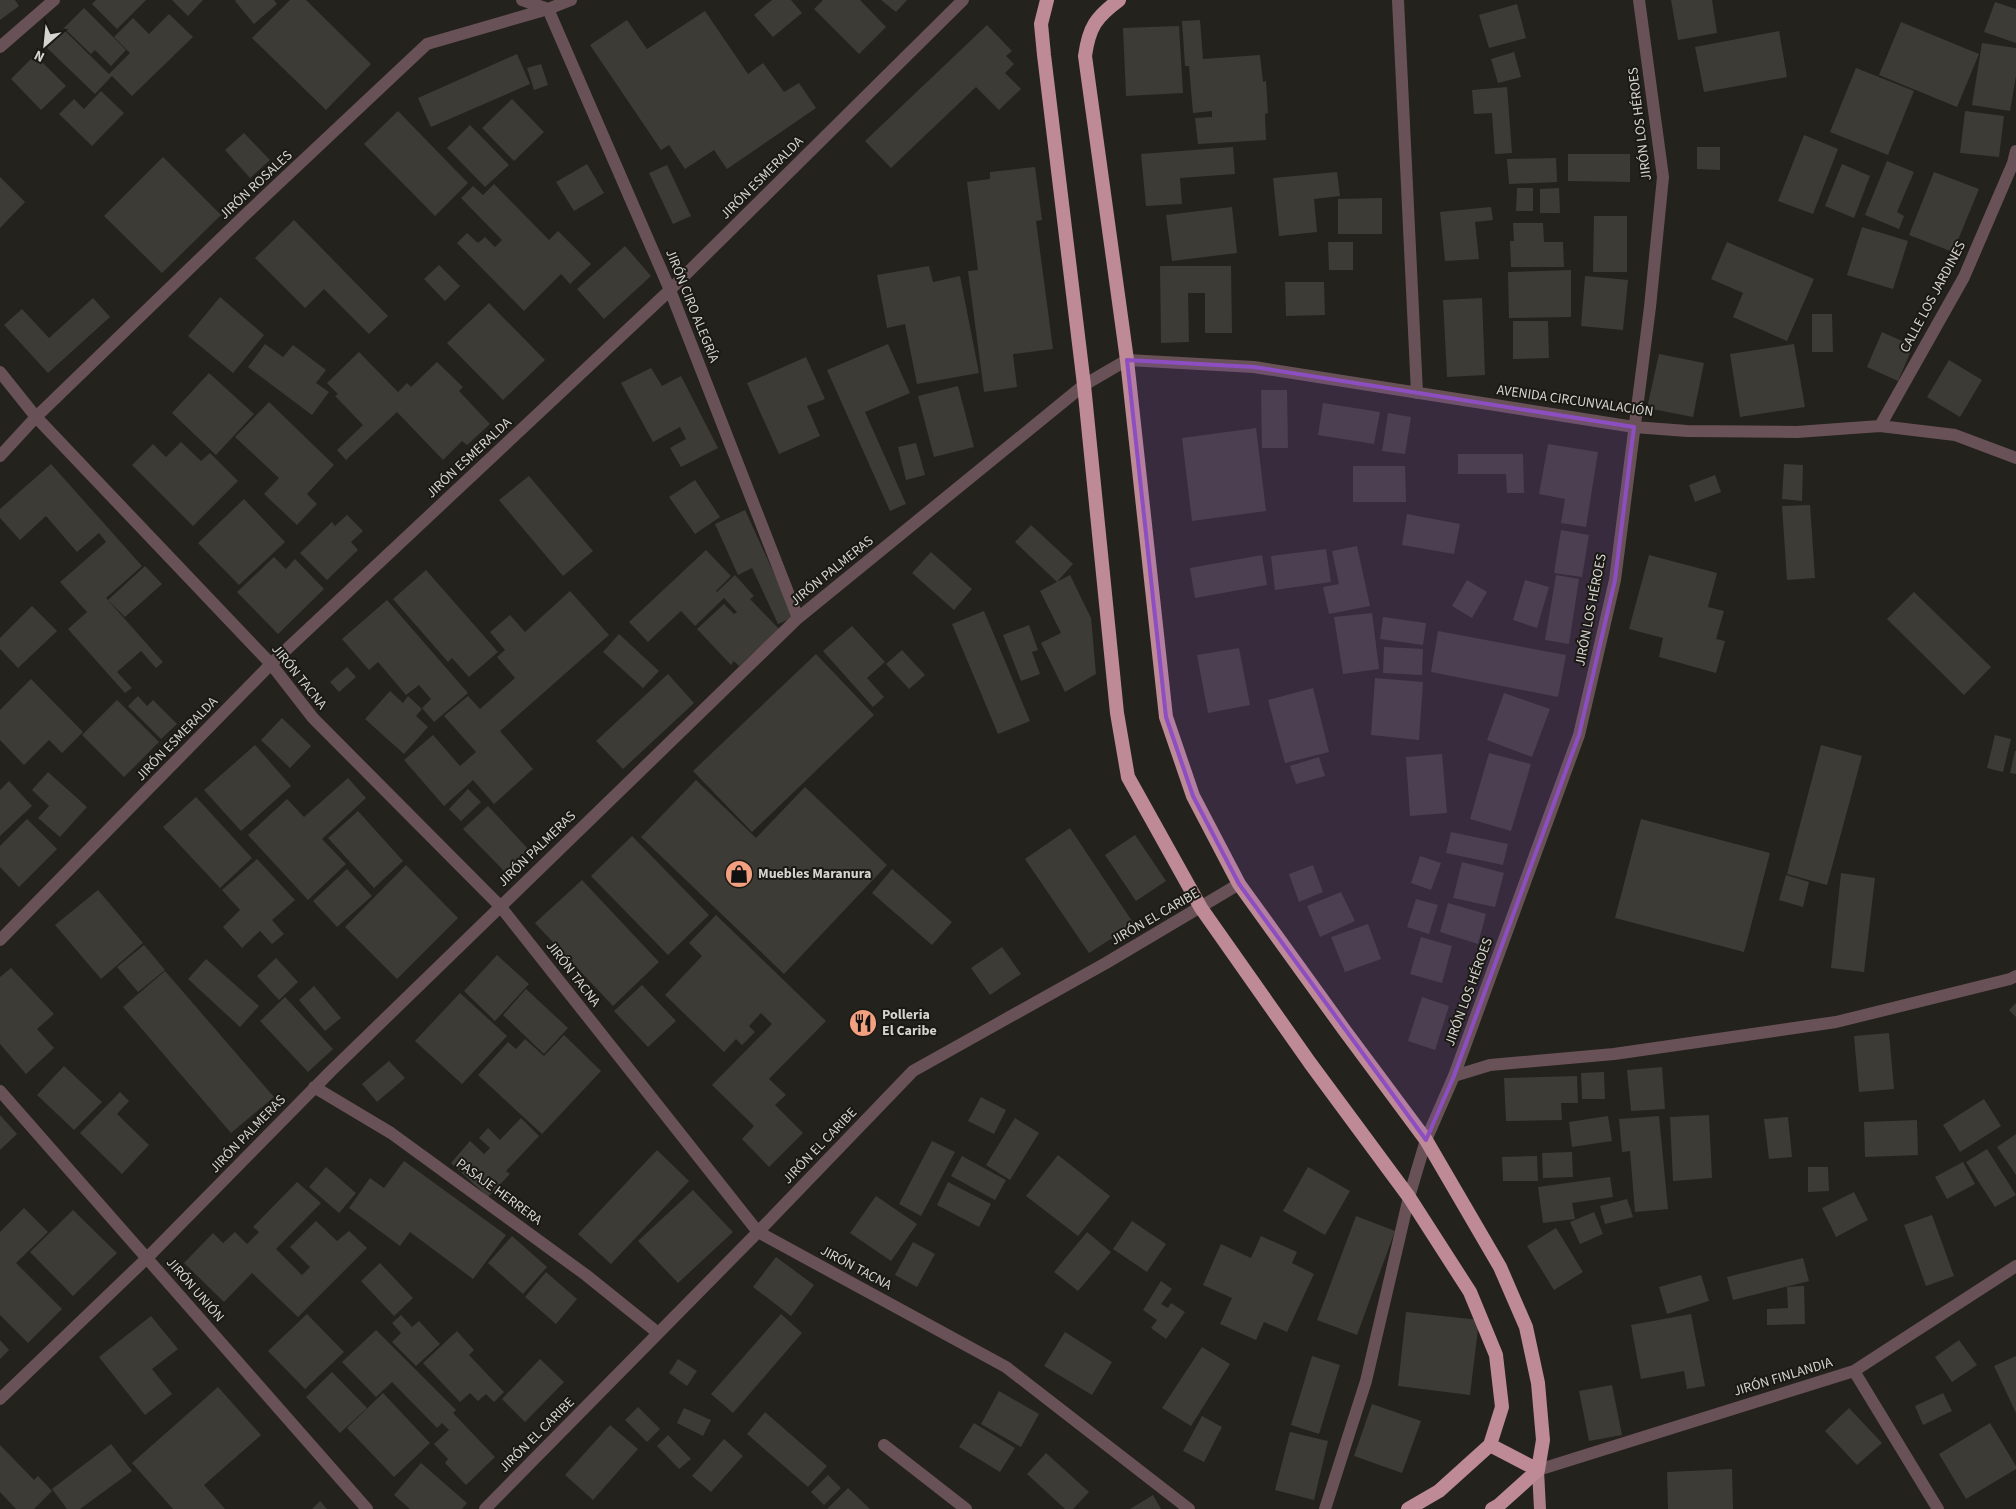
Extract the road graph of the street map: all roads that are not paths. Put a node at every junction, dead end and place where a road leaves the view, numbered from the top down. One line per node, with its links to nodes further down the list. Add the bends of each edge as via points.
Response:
1 (54, 0): 10 (street)
2 (522, 0): 9 (street)
3 (571, 0): 9 (street, JIRÓN ROSALES)
4 (962, 0): 12 (street, JIRÓN ESMERALDA)
5 (1047, 0): 15 (highway, via 1041,24)
6 (1119, 0): 13 (highway, via 1102,12 1088,36 1085,56)
7 (1398, 0): 16 (street)
8 (1640, 0): 19 (street, JIRÓN LOS HÉROES, via 1663,177)
9 (548, 10): 12 (street, JIRÓN CIRO ALEGRÍA); 17 (street, JIRÓN ROSALES, via 427,44)
10 (0, 47)
11 (2016, 151): 18 (street, CALLE LOS JARDINES, via 1964,277)
12 (670, 290): 22 (street, JIRÓN CIRO ALEGRÍA); 23 (street, JIRÓN ESMERALDA)
13 (1127, 360): 15 (street, JIRÓN PALMERAS); 16 (street, AVENIDA CIRCUNVALACIÓN, via 1254,367); 24 (highway, via 1166,718 1192,796)
14 (0, 372): 17 (street, JIRÓN TACNA)
15 (1084, 385): 22 (street, JIRÓN PALMERAS); 26 (highway, via 1117,713 1128,777)
16 (1417, 393): 19 (street, AVENIDA CIRCUNVALACIÓN)
17 (36, 417): 20 (street, JIRÓN ROSALES); 23 (street, JIRÓN TACNA)
18 (1880, 426): 19 (street, AVENIDA CIRCUNVALACIÓN, via 1797,432); 21 (street, AVENIDA CIRCUNVALACIÓN, via 1955,435)
19 (1634, 427): 29 (street, JIRÓN LOS HÉROES, via 1615,580 1579,735)
20 (0, 456)
21 (2016, 458)
22 (798, 618): 25 (street, JIRÓN PALMERAS)
23 (271, 664): 25 (street, JIRÓN TACNA, via 313,718); 27 (street, JIRÓN ESMERALDA)
24 (1239, 884): 26 (street, JIRÓN EL CARIBE); 32 (highway)
25 (500, 906): 30 (street, JIRÓN PALMERAS); 34 (street, JIRÓN TACNA)
26 (1201, 908): 33 (highway); 34 (street, JIRÓN EL CARIBE, via 913,1071)
27 (0, 940)
28 (2016, 976): 29 (street, via 1836,1022 1614,1054 1490,1065)
29 (1454, 1076): 32 (street, JIRÓN LOS HÉROES)
30 (314, 1087): 35 (street, JIRÓN PALMERAS); 37 (street, PASAJE HERRERA, via 391,1133 440,1168 586,1275)
31 (0, 1091): 35 (street, JIRÓN UNIÓN)
32 (1426, 1140): 33 (street, JIRÓN LOS HÉROES); 42 (highway, via 1500,1266 1526,1327 1538,1383 1543,1440)
33 (1409, 1197): 41 (highway, via 1470,1292 1496,1355 1502,1407); 47 (street, JIRÓN LOS HÉROES, via 1366,1381)
34 (758, 1232): 37 (street, JIRÓN EL CARIBE); 46 (street, JIRÓN TACNA, via 1006,1367)
35 (147, 1258): 39 (street, JIRÓN PALMERAS); 43 (street, JIRÓN UNIÓN)
36 (2016, 1266): 38 (street, JIRÓN FINLANDIA)
37 (658, 1333): 44 (street, JIRÓN EL CARIBE)
38 (1854, 1371): 42 (street, JIRÓN FINLANDIA); 51 (street)
39 (0, 1399)
40 (884, 1444): 45 (street)
41 (1490, 1445): 42 (highway); 48 (highway, via 1439,1491)
42 (1538, 1470): 49 (highway); 50 (main road)
43 (367, 1509)
44 (485, 1509)
45 (966, 1509)
46 (1190, 1509)
47 (1325, 1509)
48 (1408, 1509)
49 (1492, 1509)
50 (1540, 1509)
51 (1938, 1509)

